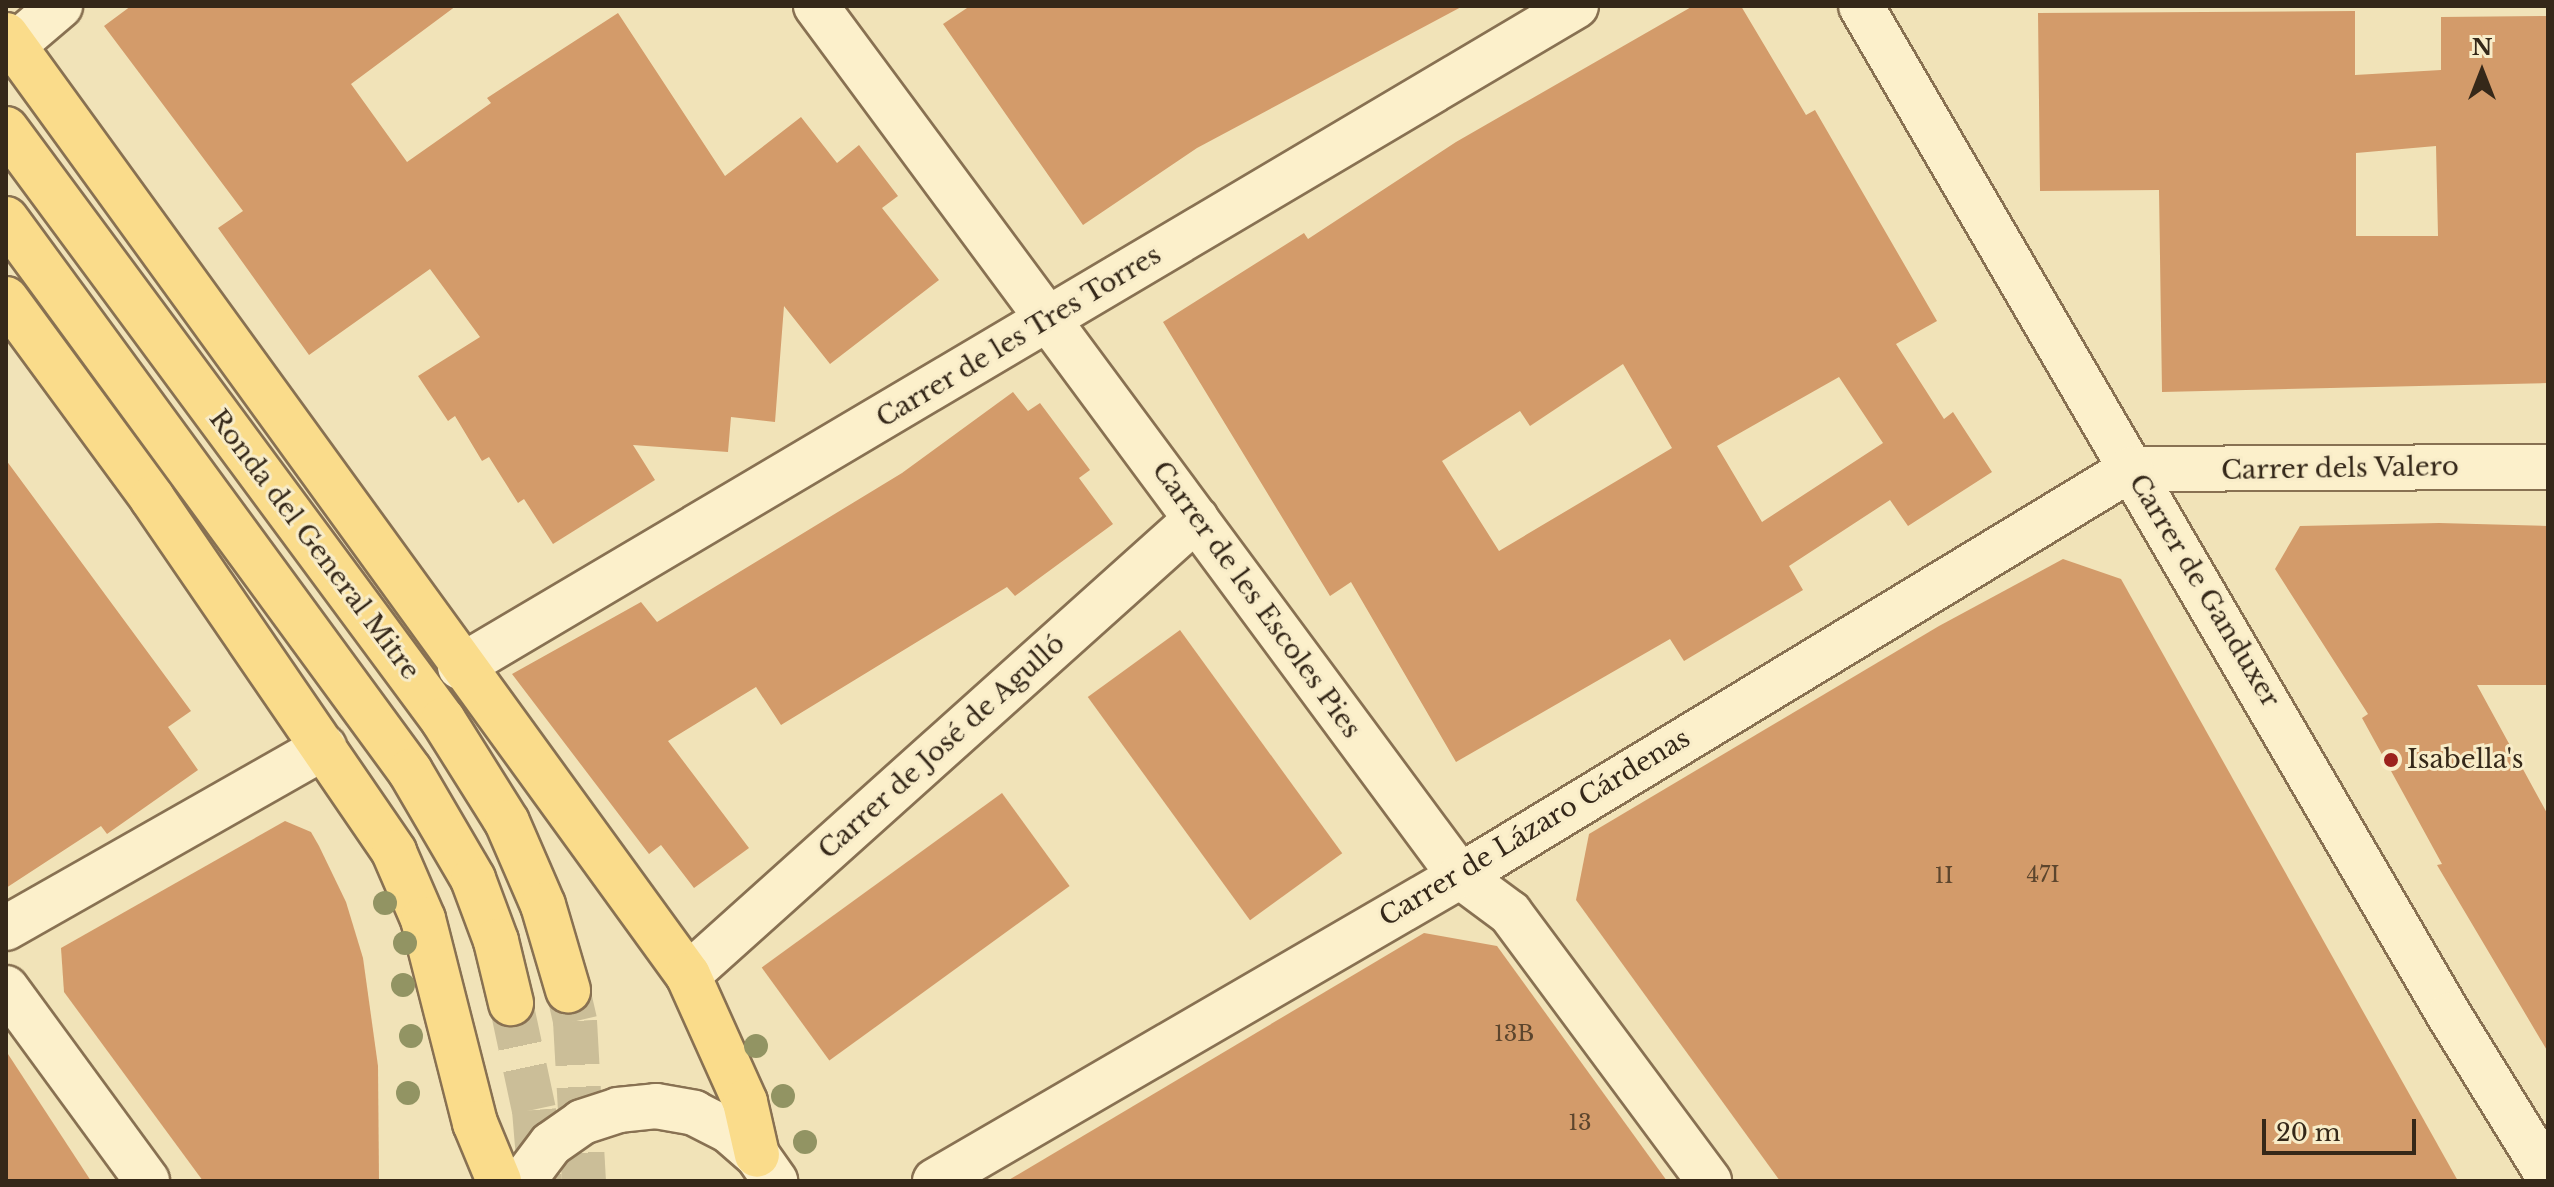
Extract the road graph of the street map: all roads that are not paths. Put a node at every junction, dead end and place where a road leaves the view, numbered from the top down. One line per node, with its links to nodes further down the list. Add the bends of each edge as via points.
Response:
1 (60, 6): 5 (street)
2 (816, 6): 9 (street, Carrer de les Escoles Pies)
3 (1576, 6): 9 (street, Carrer de les Tres Torres)
4 (1861, 6): 11 (street, Carrer de Ganduxer)
5 (9, 40): 13 (main road)
6 (6, 129): 19 (main road, Ronda del General Mitre, via 443,720 507,822 543,905)
7 (6, 219): 20 (main road, Ronda del General Mitre, via 410,771 473,879)
8 (6, 299): 14 (main road)
9 (1050, 319): 12 (street, Carrer de les Escoles Pies); 13 (street, Carrer de les Tres Torres)
10 (2548, 467): 11 (street, Carrer dels Valero)
11 (2131, 469): 15 (street, Carrer de Lázaro Cárdenas); 22 (street, Carrer de Ganduxer)
12 (1196, 519): 15 (street, Carrer de les Escoles Pies); 17 (street, Carrer de José de Agulló)
13 (460, 667): 17 (main road)
14 (324, 747): 16 (street); 24 (main road, via 394,852 423,919 475,1123)
15 (1460, 876): 26 (street, Carrer de Lázaro Cárdenas); 27 (street, Carrer de les Escoles Pies, via 1510,913)
16 (6, 928)
17 (688, 975): 21 (main road, via 745,1102)
18 (6, 988): 23 (street)
19 (568, 990)
20 (511, 1003)
21 (766, 1168): 25 (street, via 728,1130 694,1113 656,1106 618,1110 582,1122 551,1144)
22 (2548, 1175)
23 (147, 1181)
24 (499, 1181)
25 (523, 1181)
26 (935, 1181)
27 (1709, 1181)

